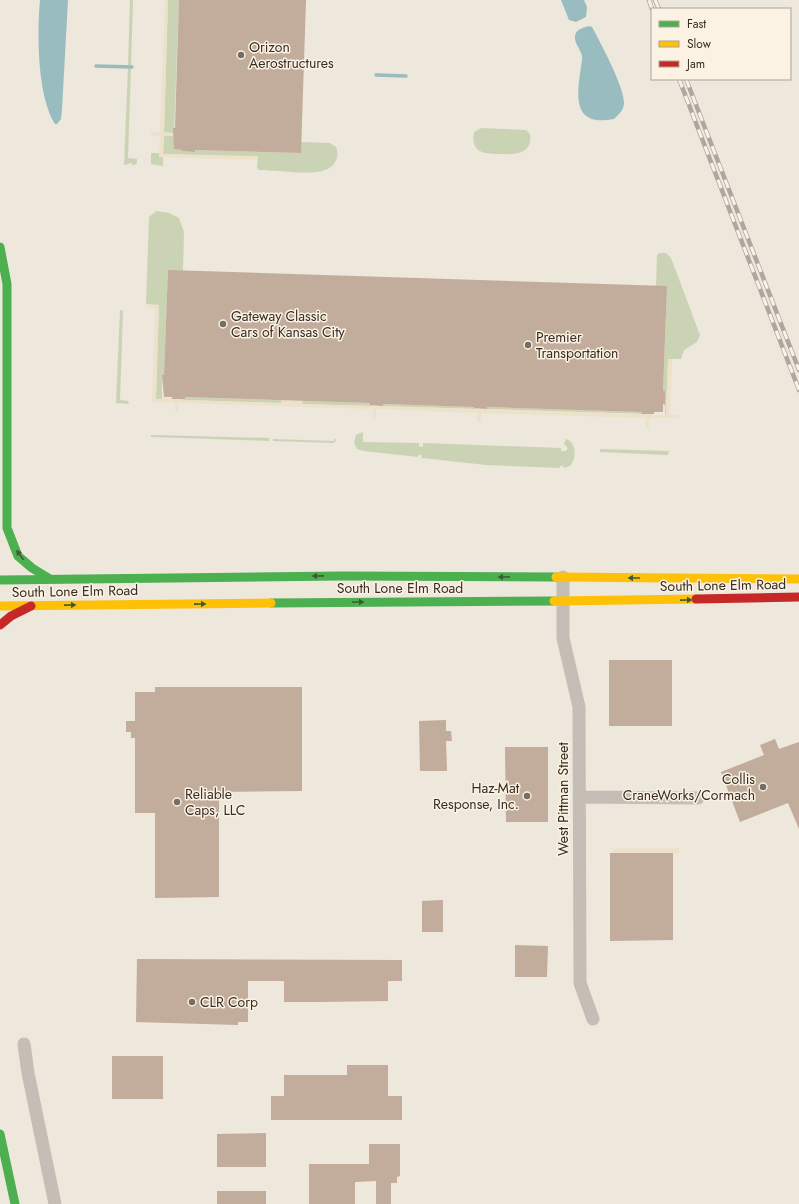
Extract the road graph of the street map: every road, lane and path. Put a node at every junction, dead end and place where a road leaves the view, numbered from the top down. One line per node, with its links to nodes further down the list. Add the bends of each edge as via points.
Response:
1 (0, 247): 3 (main road, one-way to 1, via 18,556 7,528 7,284)
2 (563, 577): 3 (main road, South Lone Elm Road, one-way to 3); 4 (main road, South Lone Elm Road, one-way to 2); 7 (street, West Pittman Street)
3 (50, 579): 5 (main road, South Lone Elm Road)
4 (799, 579)
5 (0, 580)
6 (799, 597): 7 (main road, South Lone Elm Road, one-way to 6)
7 (563, 602): 9 (main road, South Lone Elm Road, one-way to 7); 11 (street, West Pittman Street, via 563,638 579,707)
8 (0, 606): 9 (main road, South Lone Elm Road)
9 (32, 606): 10 (main road, via 11,616)
10 (0, 625)
11 (579, 797): 12 (street); 13 (street, West Pittman Street, via 580,984)
12 (698, 798)
13 (593, 1019)
14 (24, 1044): 17 (street)
15 (0, 1134): 16 (main road)
16 (15, 1204)
17 (55, 1204)

